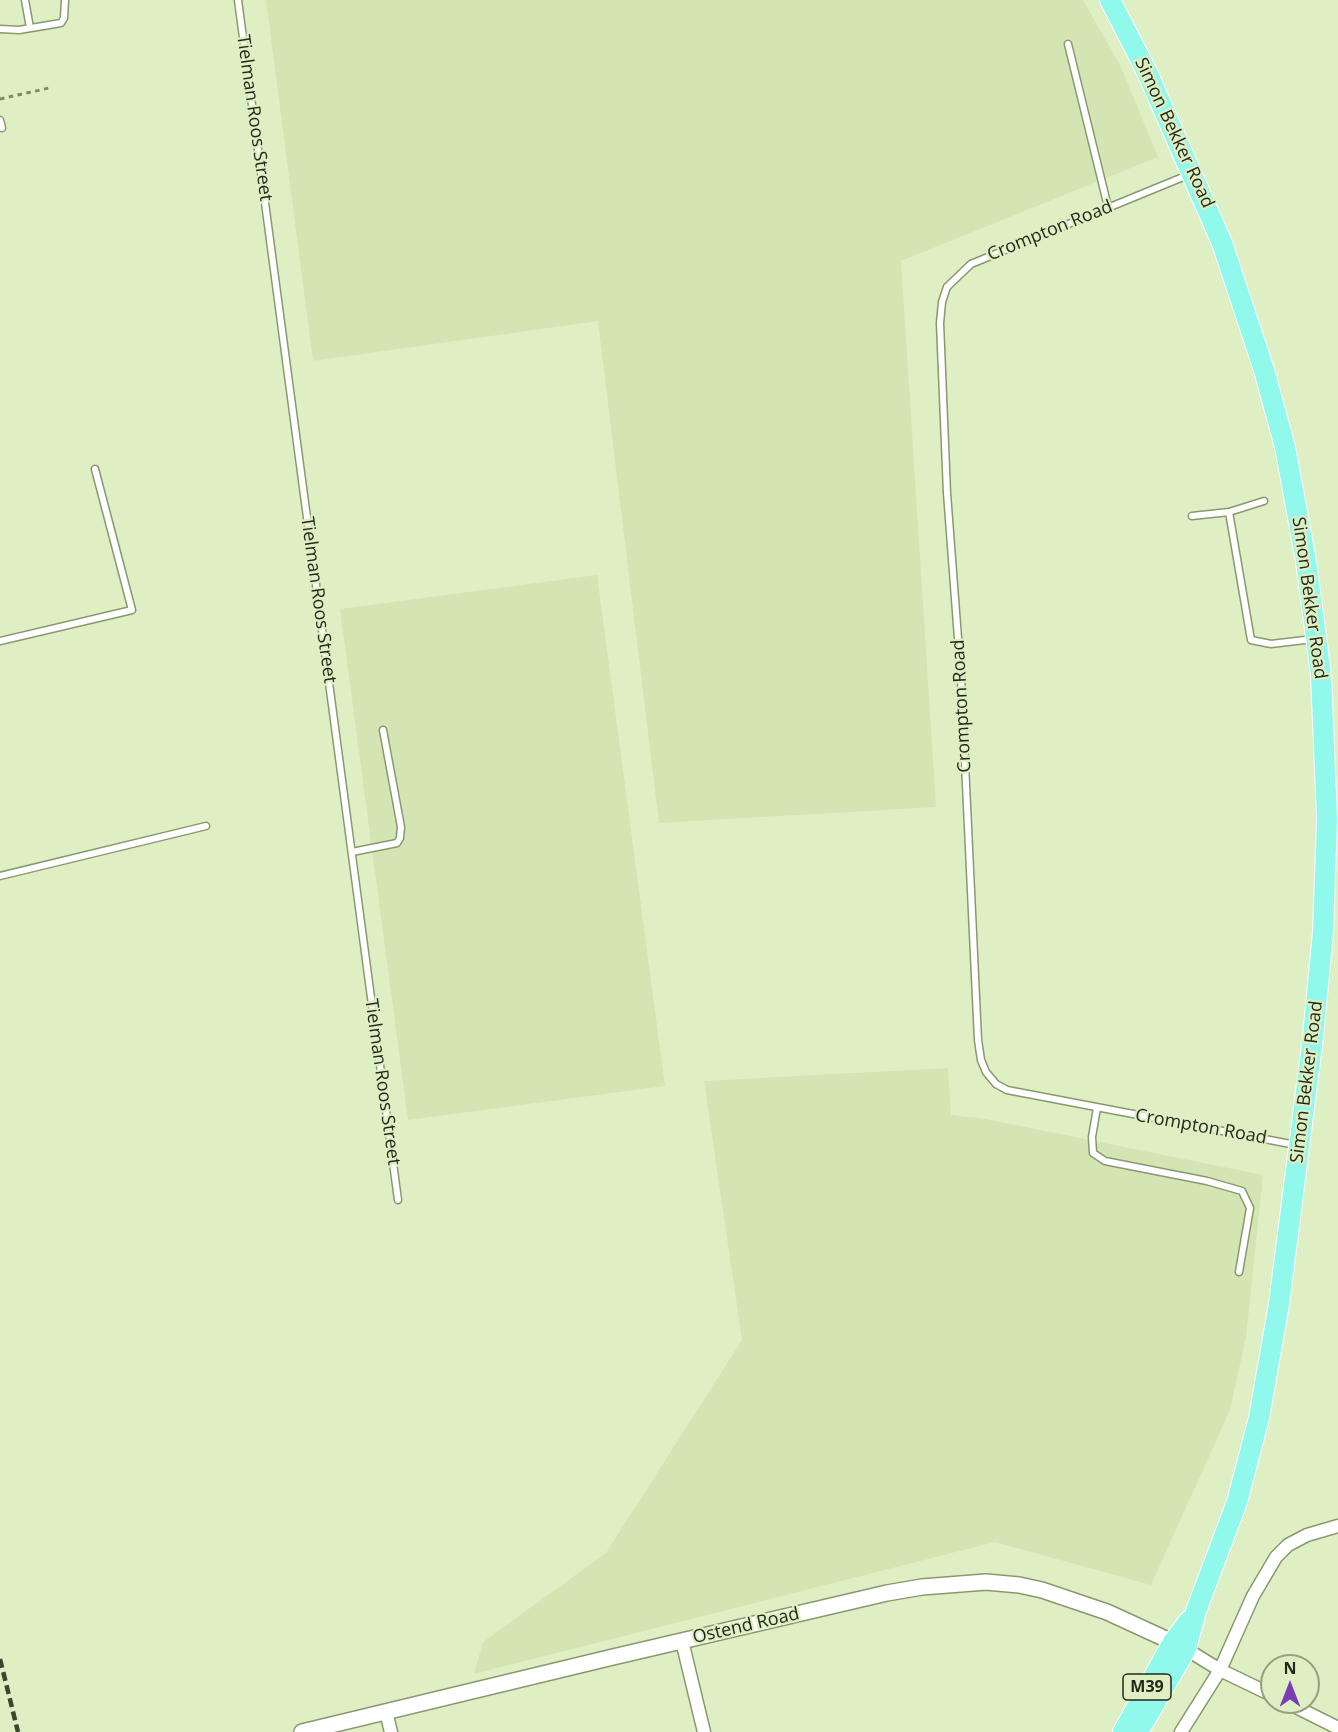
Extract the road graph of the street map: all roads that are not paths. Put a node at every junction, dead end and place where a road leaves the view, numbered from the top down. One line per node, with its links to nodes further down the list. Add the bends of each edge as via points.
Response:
1 (25, 0): 5 (lane)
2 (65, 0): 5 (lane, via 61,23)
3 (238, 0): 20 (lane, Tielman Roos Street)
4 (1110, 0): 10 (main road, Simon Bekker Road / M39)
5 (30, 28): 6 (lane)
6 (0, 29)
7 (1068, 44): 11 (lane)
8 (0, 120): 9 (lane)
9 (2, 128)
10 (1192, 173): 11 (lane, Crompton Road); 16 (main road, Simon Bekker Road / M39, via 1233,271 1273,403 1295,499)
11 (1108, 207): 22 (lane, Crompton Road, via 971,264 947,287 940,323 981,1060 996,1084 1007,1090)
12 (95, 470): 17 (lane, via 132,610)
13 (1264, 501): 14 (lane)
14 (1229, 512): 15 (lane); 16 (lane, via 1251,640 1270,644)
15 (1192, 516)
16 (1316, 639): 23 (main road, Simon Bekker Road / M39, via 1326,766 1326,876 1316,1017)
17 (0, 641)
18 (383, 730): 20 (lane, via 400,838 397,843)
19 (206, 826): 21 (lane)
20 (352, 852): 24 (lane, Tielman Roos Street)
21 (0, 876)
22 (1097, 1108): 23 (lane, Crompton Road); 25 (lane, via 1093,1153 1105,1161 1242,1191 1250,1208)
23 (1299, 1145): 28 (main road, Simon Bekker Road / M39, via 1279,1304 1259,1418 1237,1502)
24 (398, 1200)
25 (1239, 1272)
26 (1338, 1526): 29 (street, via 1307,1535 1276,1557 1253,1596)
27 (682, 1641): 28 (street, Ostend Road, via 887,1593 986,1582 1019,1585 1073,1599); 31 (street, Ostend Road); 36 (street)
28 (1180, 1645): 29 (street); 37 (main road, Simon Bekker Road / M39); 38 (main road, Simon Bekker Road / M39)
29 (1220, 1670): 30 (street); 39 (street)
30 (1260, 1689)
31 (386, 1712): 34 (street, Ostend Road); 35 (street)
32 (1310, 1714): 33 (street)
33 (1338, 1728)
34 (302, 1732)
35 (391, 1732)
36 (704, 1732)
37 (1123, 1732)
38 (1138, 1732)
39 (1181, 1732)

